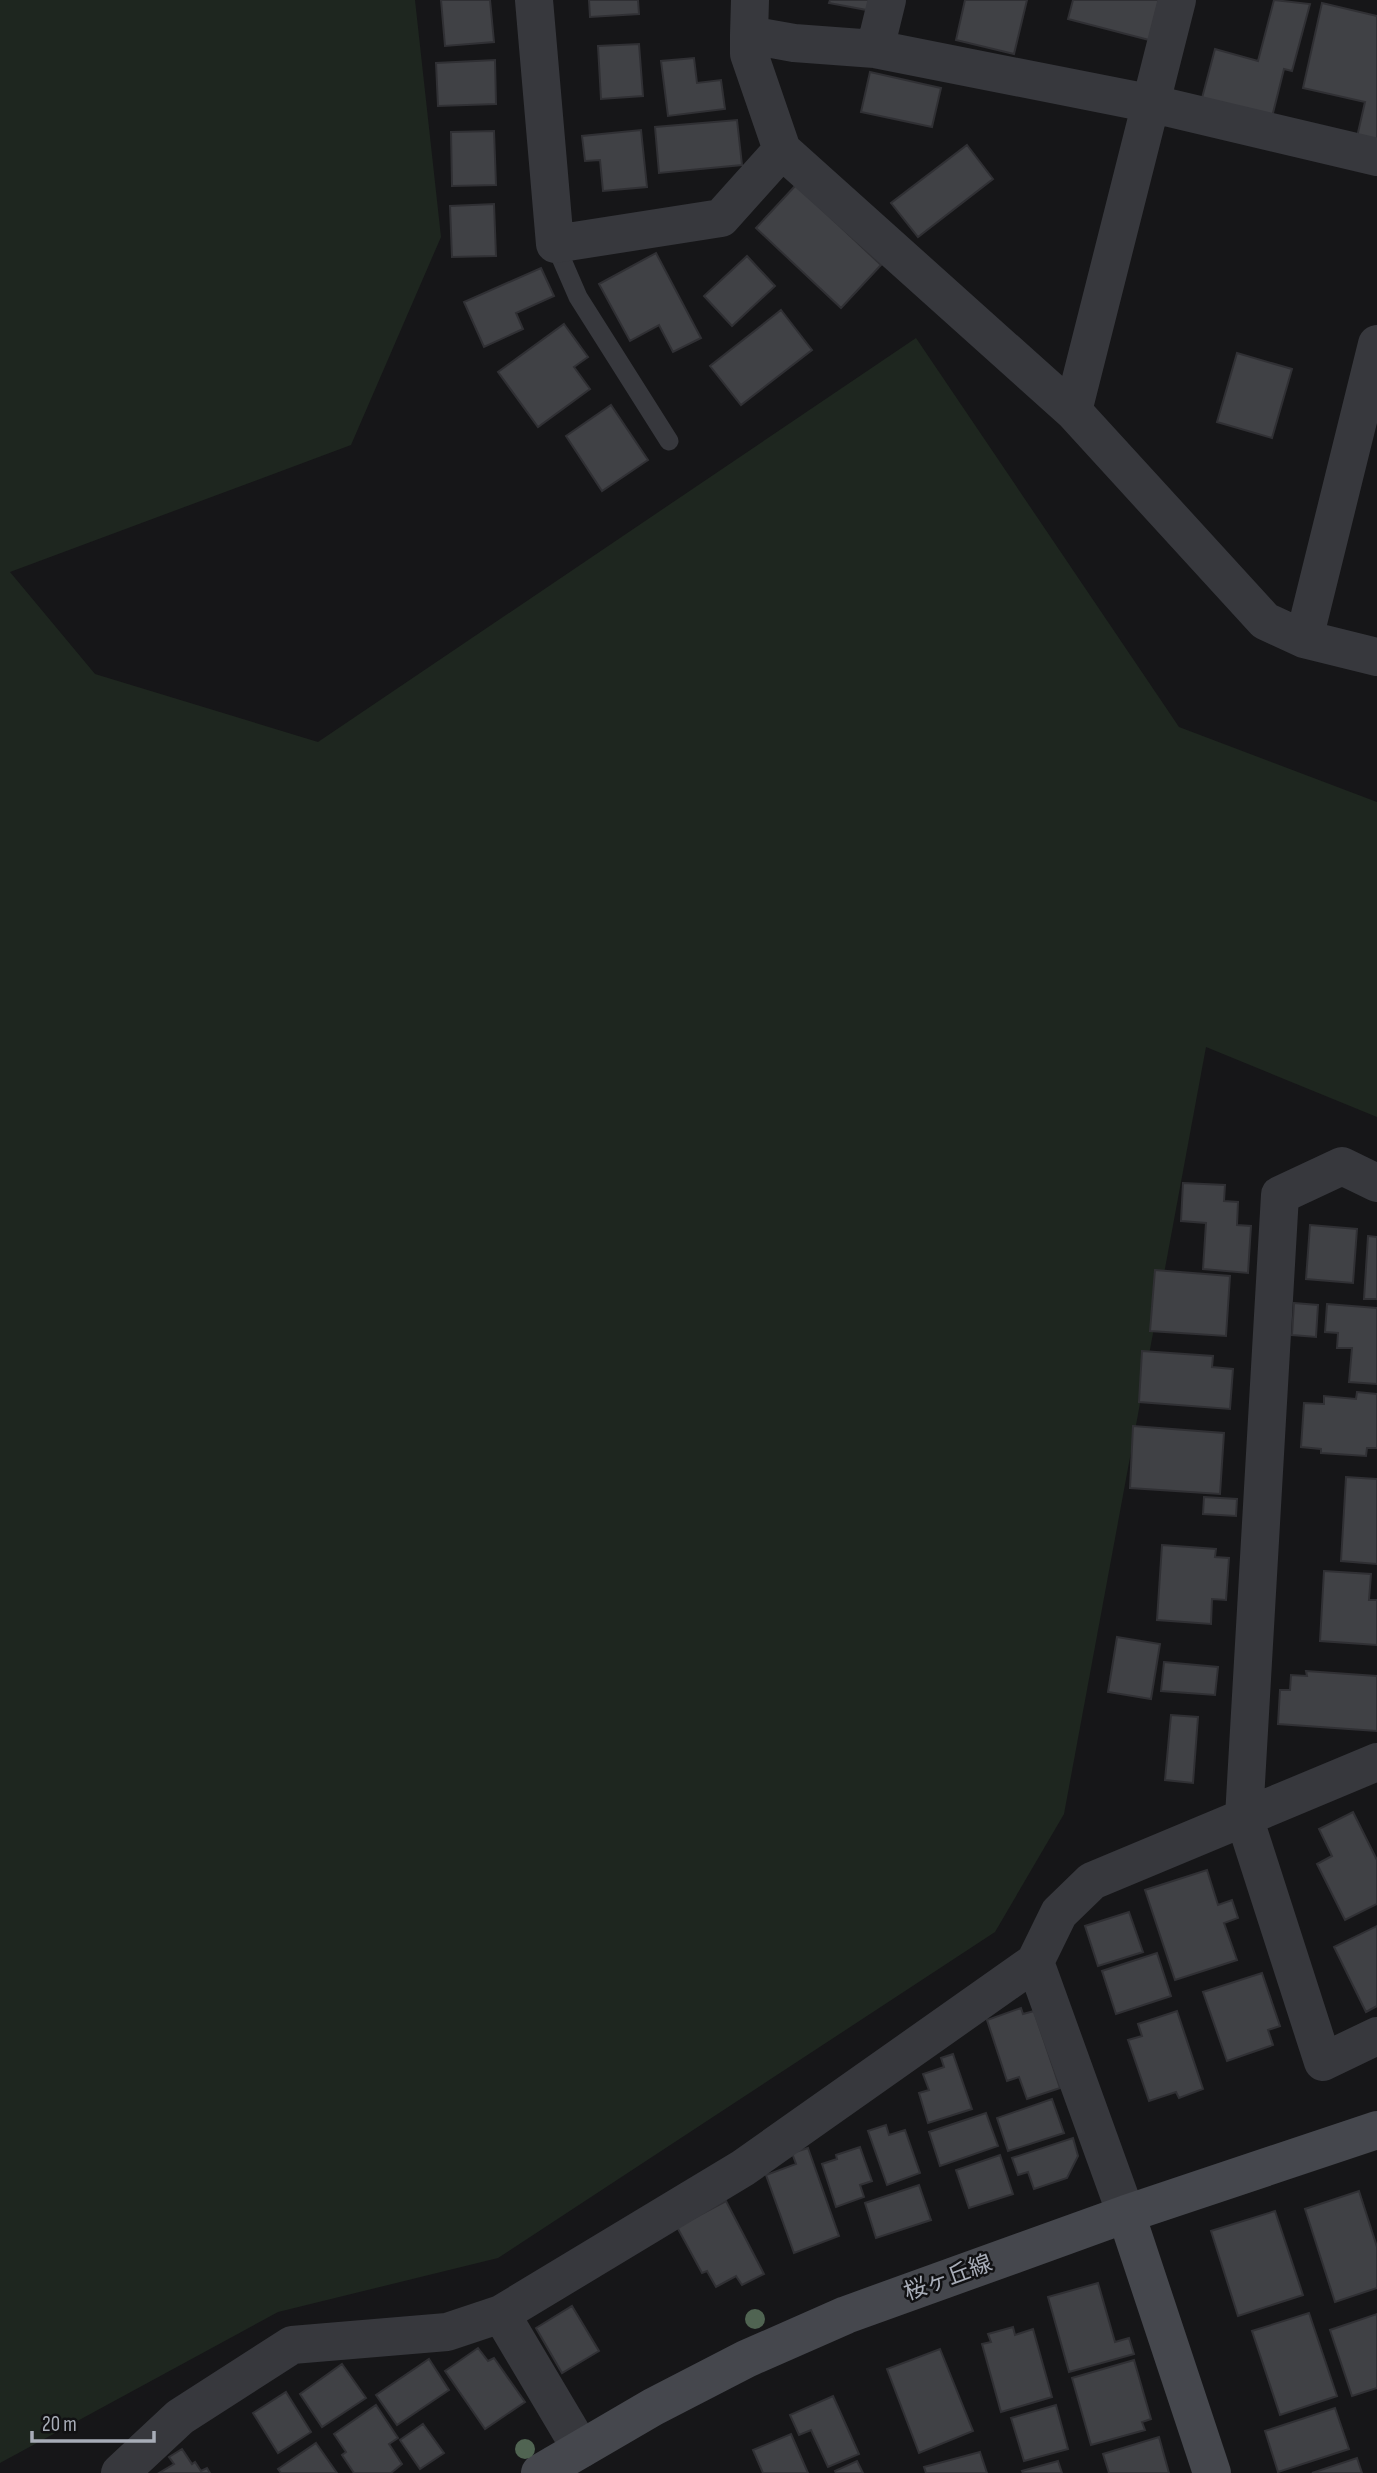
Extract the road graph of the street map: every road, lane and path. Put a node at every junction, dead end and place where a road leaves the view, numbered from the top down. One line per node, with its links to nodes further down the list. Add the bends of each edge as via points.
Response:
1 (534, 0): 9 (street)
2 (887, 0): 5 (street)
3 (1177, 0): 6 (street)
4 (749, 18): 5 (street, via 794,43); 7 (street, via 749,54)
5 (875, 49): 6 (street)
6 (1153, 104): 8 (street); 11 (street)
7 (782, 150): 9 (street, via 720,218); 11 (street)
8 (1377, 157)
9 (555, 244): 12 (lane, via 578,297)
10 (1377, 344): 13 (street)
11 (1073, 411): 13 (street, via 1265,621)
12 (669, 441)
13 (1304, 639): 14 (street)
14 (1377, 657)
15 (1377, 1183): 17 (street, via 1342,1166 1280,1195)
16 (1377, 1762): 17 (street)
17 (1244, 1817): 18 (street, via 1092,1881 1059,1913); 19 (street, via 1323,2062)
18 (1035, 1962): 21 (street); 22 (street, via 743,2168)
19 (1377, 2036)
20 (1377, 2130): 21 (street, 桜ヶ丘線)
21 (1126, 2214): 23 (street, 桜ヶ丘線, via 846,2315 746,2358); 26 (street)
22 (501, 2314): 23 (street); 24 (street, via 447,2332 292,2345 180,2417)
23 (581, 2449): 25 (street, 桜ヶ丘線)
24 (120, 2473)
25 (540, 2473)
26 (1212, 2473)

